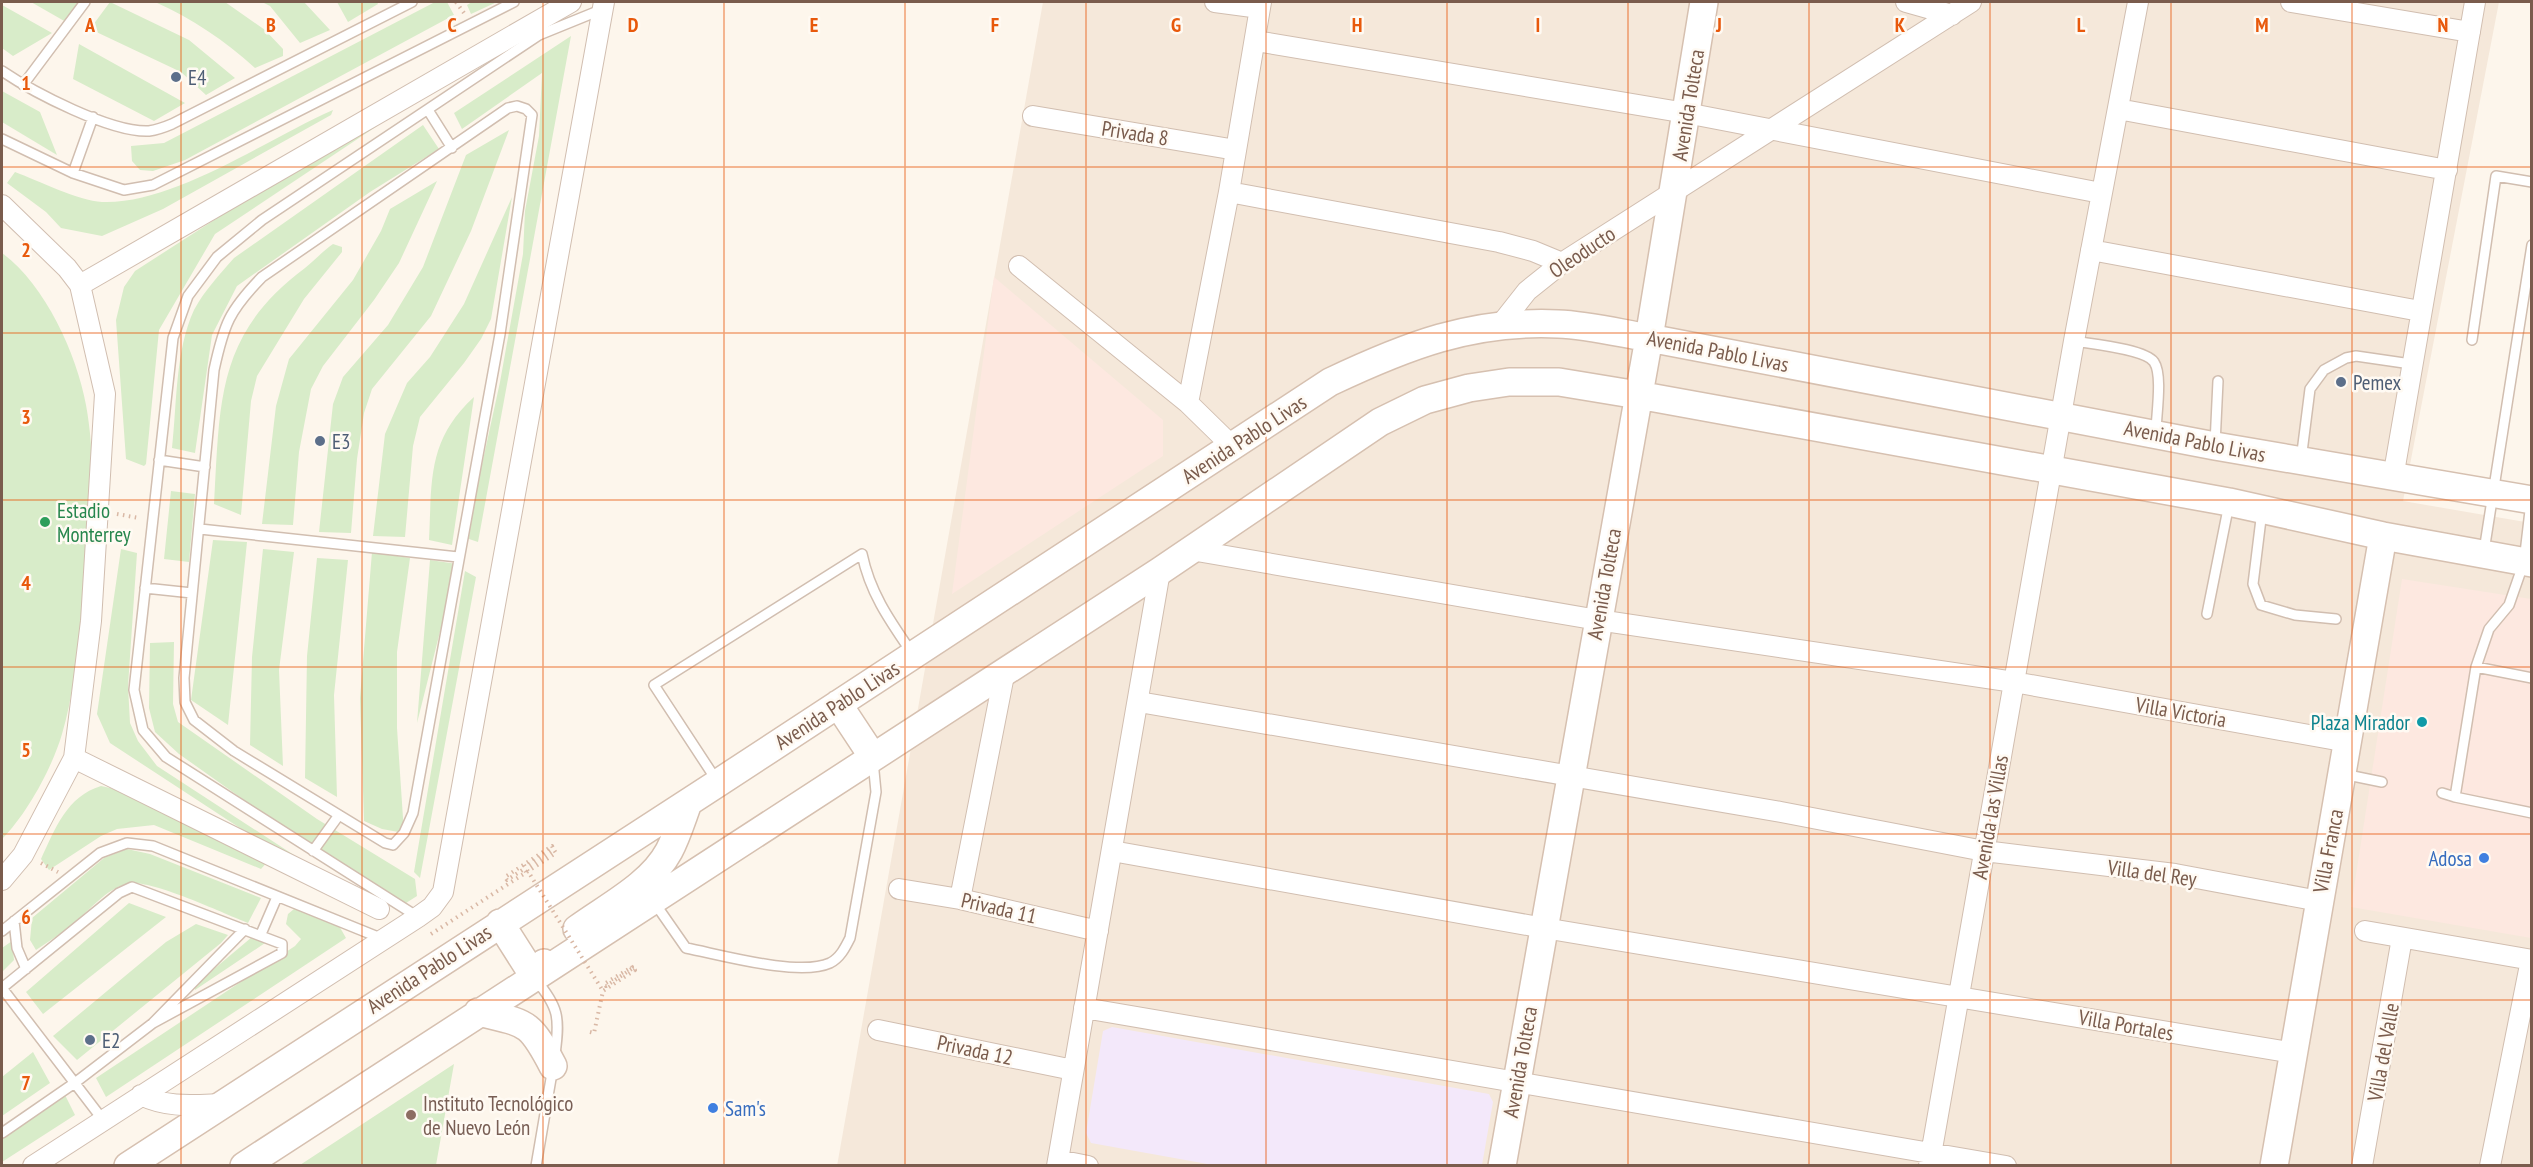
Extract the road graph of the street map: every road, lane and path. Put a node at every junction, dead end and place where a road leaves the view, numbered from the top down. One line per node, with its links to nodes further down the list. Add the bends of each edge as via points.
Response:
1 (86, 2): 19 (lane)
2 (412, 2): 23 (lane, via 172,124 150,131)
3 (514, 2): 30 (lane, via 153,185 124,190)
4 (571, 2): 40 (street)
5 (1215, 2): 14 (street)
6 (1704, 2): 22 (main road, Avenida Tolteca)
7 (1906, 2): 15 (street)
8 (1971, 2): 15 (street, Oleoducto)
9 (2138, 2): 20 (street)
10 (2291, 2): 12 (street)
11 (2475, 2): 16 (street)
12 (2319, 4): 16 (street)
13 (603, 5): 21 (lane, via 539,34); 109 (street, via 448,880 439,899)
14 (1261, 5): 17 (street)
15 (1952, 15): 25 (street, Oleoducto)
16 (2470, 32): 29 (street)
17 (1256, 41): 22 (street); 28 (street)
18 (2, 71): 19 (lane)
19 (23, 86): 23 (lane)
20 (2118, 109): 29 (street); 34 (street)
21 (428, 110): 27 (lane); 54 (lane, via 262,220 217,257 188,296 173,338)
22 (1686, 113): 25 (street); 33 (main road, Avenida Tolteca)
23 (93, 117): 30 (lane)
24 (1033, 117): 28 (street, Privada 8)
25 (1773, 131): 33 (street, Oleoducto); 34 (street)
26 (2, 139): 30 (lane)
27 (452, 148): 56 (lane, via 262,277 237,303 224,328 214,370); 69 (lane, via 508,108 526,109 532,116 500,334)
28 (1236, 150): 32 (street)
29 (2447, 170): 41 (street)
30 (73, 173)
31 (2532, 182): 44 (lane, via 2496,176)
32 (1229, 192): 38 (street, via 1499,242); 49 (street)
33 (1673, 192): 38 (street, Oleoducto); 43 (main road, Avenida Tolteca)
34 (2102, 193): 37 (street)
35 (2, 205): 40 (street)
36 (2532, 245): 59 (lane)
37 (2091, 250): 41 (street); 45 (street)
38 (1562, 263): 42 (street, Oleoducto, via 1527,291)
39 (1019, 266): 49 (street)
40 (80, 285): 63 (street, via 105,394)
41 (2420, 311): 46 (street)
42 (1501, 324): 43 (main road, Avenida Pablo Livas, via 1560,324); 53 (main road, Avenida Pablo Livas, via 1445,335 1392,353 1330,382)
43 (1649, 338): 48 (main road, Avenida Tolteca); 50 (main road, Avenida Pablo Livas)
44 (2472, 340)
45 (2074, 341): 50 (street); 51 (lane, via 2148,356 2154,362 2158,379)
46 (2411, 364): 55 (lane, via 2356,356 2324,370 2310,389); 58 (street)
47 (2218, 381): 52 (lane)
48 (1638, 395): 57 (main road); 67 (main road, via 1559,382 1509,382 1425,400 1380,422); 76 (main road, Avenida Tolteca)
49 (1188, 403): 53 (street)
50 (2060, 415): 51 (main road, Avenida Pablo Livas); 57 (street)
51 (2156, 434): 52 (main road, Avenida Pablo Livas)
52 (2215, 446): 55 (main road, Avenida Pablo Livas)
53 (1233, 447): 77 (main road, Avenida Pablo Livas)
54 (159, 460): 56 (lane); 64 (lane)
55 (2301, 462): 58 (main road, Avenida Pablo Livas)
56 (206, 467): 65 (lane)
57 (2051, 469): 61 (main road); 81 (street, Avenida las Villas)
58 (2392, 478): 59 (main road, Avenida Pablo Livas)
59 (2493, 494): 60 (main road, Avenida Pablo Livas); 68 (lane)
60 (2532, 500): 70 (lane)
61 (2229, 502): 62 (main road); 74 (lane)
62 (2262, 508): 66 (main road); 75 (lane, via 2253,584 2261,605 2295,615)
63 (98, 511): 64 (path); 86 (street, via 91,621)
64 (153, 520): 72 (lane)
65 (200, 529): 69 (lane); 73 (lane)
66 (2383, 536): 68 (main road); 84 (main road, Villa Franca)
67 (1191, 550): 71 (main road); 76 (street, Villa Victoria)
68 (2483, 555): 70 (main road)
69 (459, 557): 95 (lane, via 413,813 404,833 393,845 384,843)
70 (2528, 562): 78 (lane, via 2509,604 2488,629)
71 (1160, 571): 79 (main road); 82 (street)
72 (145, 588): 73 (lane); 96 (lane, via 134,690 137,713 148,740 166,757)
73 (192, 592): 95 (lane, via 184,678 185,702 194,720 234,751)
74 (2206, 614)
75 (2336, 619)
76 (1598, 620): 81 (street, Villa Victoria); 88 (main road, Avenida Tolteca)
77 (913, 655): 83 (main road, Avenida Pablo Livas); 90 (lane, via 878,604 867,580 862,554 654,685)
78 (2476, 667): 80 (lane); 92 (lane)
79 (1005, 670): 85 (main road); 105 (street)
80 (2532, 678)
81 (2014, 682): 84 (street, Villa Victoria); 98 (street, Avenida las Villas)
82 (1139, 702): 88 (street, Villa del Rey); 97 (street)
83 (838, 704): 85 (main road); 90 (main road, Avenida Pablo Livas)
84 (2348, 742): 87 (main road, Villa Franca)
85 (873, 757): 106 (main road); 106 (lane, via 876,792 850,938 832,962 803,969 686,948)
86 (74, 758): 99 (street); 108 (street)
87 (2342, 774): 89 (lane); 107 (main road, Villa Franca)
88 (1571, 775): 98 (street, Villa del Rey); 112 (main road, Avenida Tolteca)
89 (2382, 782)
90 (718, 783): 93 (main road, Avenida Pablo Livas)
91 (2442, 794): 92 (lane)
92 (2455, 797): 94 (lane)
93 (688, 803): 111 (main road, Avenida Pablo Livas); 123 (main road, via 668,852 654,870 573,932)
94 (2532, 813)
95 (339, 815): 96 (lane)
96 (313, 851): 109 (lane)
97 (1112, 851): 112 (street, Villa Portales); 115 (street)
98 (1984, 851): 107 (street, Villa del Rey, via 2175,874); 126 (street, Avenida las Villas)
99 (23, 855): 101 (street); 102 (path, via 54,868)
100 (524, 869): 100 (path, via 552,846 553,848 528,865 529,867 555,850 556,853); 109 (path, via 422,940); 125 (path, bridge)
101 (2, 880)
102 (67, 880): 104 (lane, via 100,853 127,843 153,846); 110 (lane)
103 (899, 889): 105 (street, Privada 11)
104 (277, 897): 117 (lane); 119 (lane)
105 (960, 899): 115 (street, Privada 11)
106 (652, 900): 123 (main road)
107 (2319, 901): 132 (main road, Villa Franca)
108 (379, 909)
109 (414, 919): 119 (street)
110 (14, 921): 114 (lane); 122 (lane, via 17,948)
111 (500, 923): 123 (main road); 138 (main road, Avenida Pablo Livas)
112 (1544, 928): 126 (street, Villa Portales); 136 (main road, Avenida Tolteca)
113 (245, 929): 117 (lane); 122 (lane, via 132,887 119,893); 129 (lane)
114 (2, 931)
115 (1098, 931): 127 (street)
116 (2365, 931): 118 (street)
117 (261, 934): 129 (lane, via 282,944 282,953)
118 (2402, 938): 120 (street); 151 (street, Villa del Valle)
119 (383, 939): 137 (street)
120 (2531, 960): 152 (street)
121 (631, 965): 125 (path, via 604,984 635,970)
122 (26, 969): 124 (lane)
123 (535, 978): 128 (main road); 133 (lane, via 558,1013)
124 (2, 988): 135 (lane)
125 (603, 991): 131 (path)
126 (1958, 996): 132 (street, Villa Portales); 141 (street, Avenida las Villas)
127 (1084, 1008): 134 (street); 136 (street)
128 (478, 1012): 133 (main road, via 525,1025 536,1033); 145 (main road)
129 (153, 1023): 135 (lane)
130 (878, 1030): 134 (street, Privada 12)
131 (592, 1032)
132 (2294, 1053): 150 (main road, Villa Franca)
133 (553, 1066): 146 (lane)
134 (1073, 1070): 142 (street)
135 (76, 1082): 139 (lane); 140 (lane)
136 (1516, 1083): 141 (street); 148 (main road, Avenida Tolteca)
137 (141, 1095): 138 (street, via 156,1103 172,1105); 139 (street)
138 (222, 1104): 144 (main road, Avenida Pablo Livas)
139 (103, 1120): 143 (street)
140 (2, 1133)
141 (1930, 1159): 149 (street)
142 (1058, 1163): 147 (street)
143 (33, 1166)
144 (128, 1166)
145 (244, 1166)
146 (536, 1166)
147 (1088, 1166)
148 (1502, 1166)
149 (2006, 1166)
150 (2274, 1166)
151 (2362, 1166)
152 (2490, 1166)

